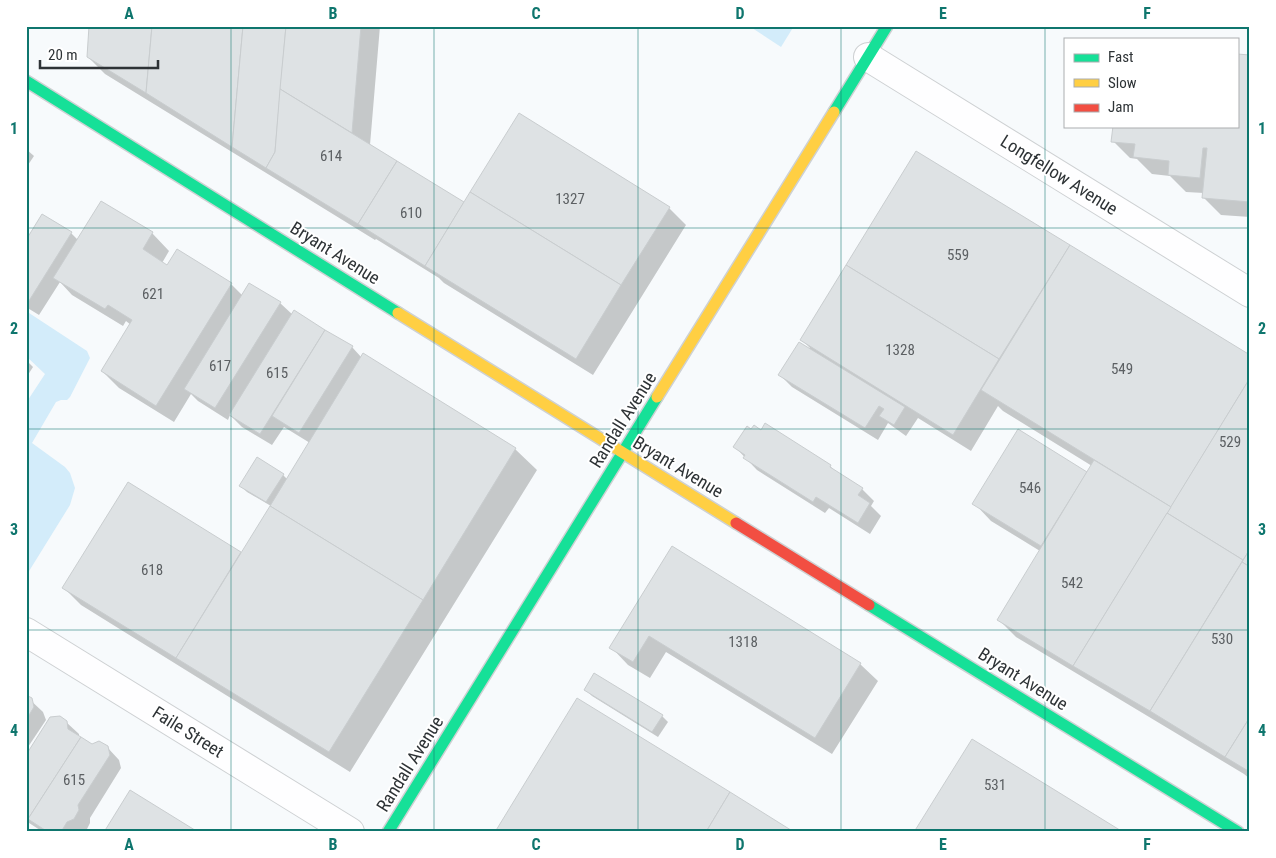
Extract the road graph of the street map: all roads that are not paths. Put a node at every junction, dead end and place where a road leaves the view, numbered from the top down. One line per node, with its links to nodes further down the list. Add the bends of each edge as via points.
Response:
1 (887, 26): 2 (street, Randall Avenue)
2 (868, 57): 4 (street, Longfellow Avenue); 5 (street, Randall Avenue)
3 (26, 81): 5 (street, Bryant Avenue)
4 (1250, 293)
5 (623, 454): 8 (street, Randall Avenue); 9 (street, Bryant Avenue)
6 (26, 632): 7 (street, Faile Street)
7 (350, 832)
8 (388, 832)
9 (1238, 832)

